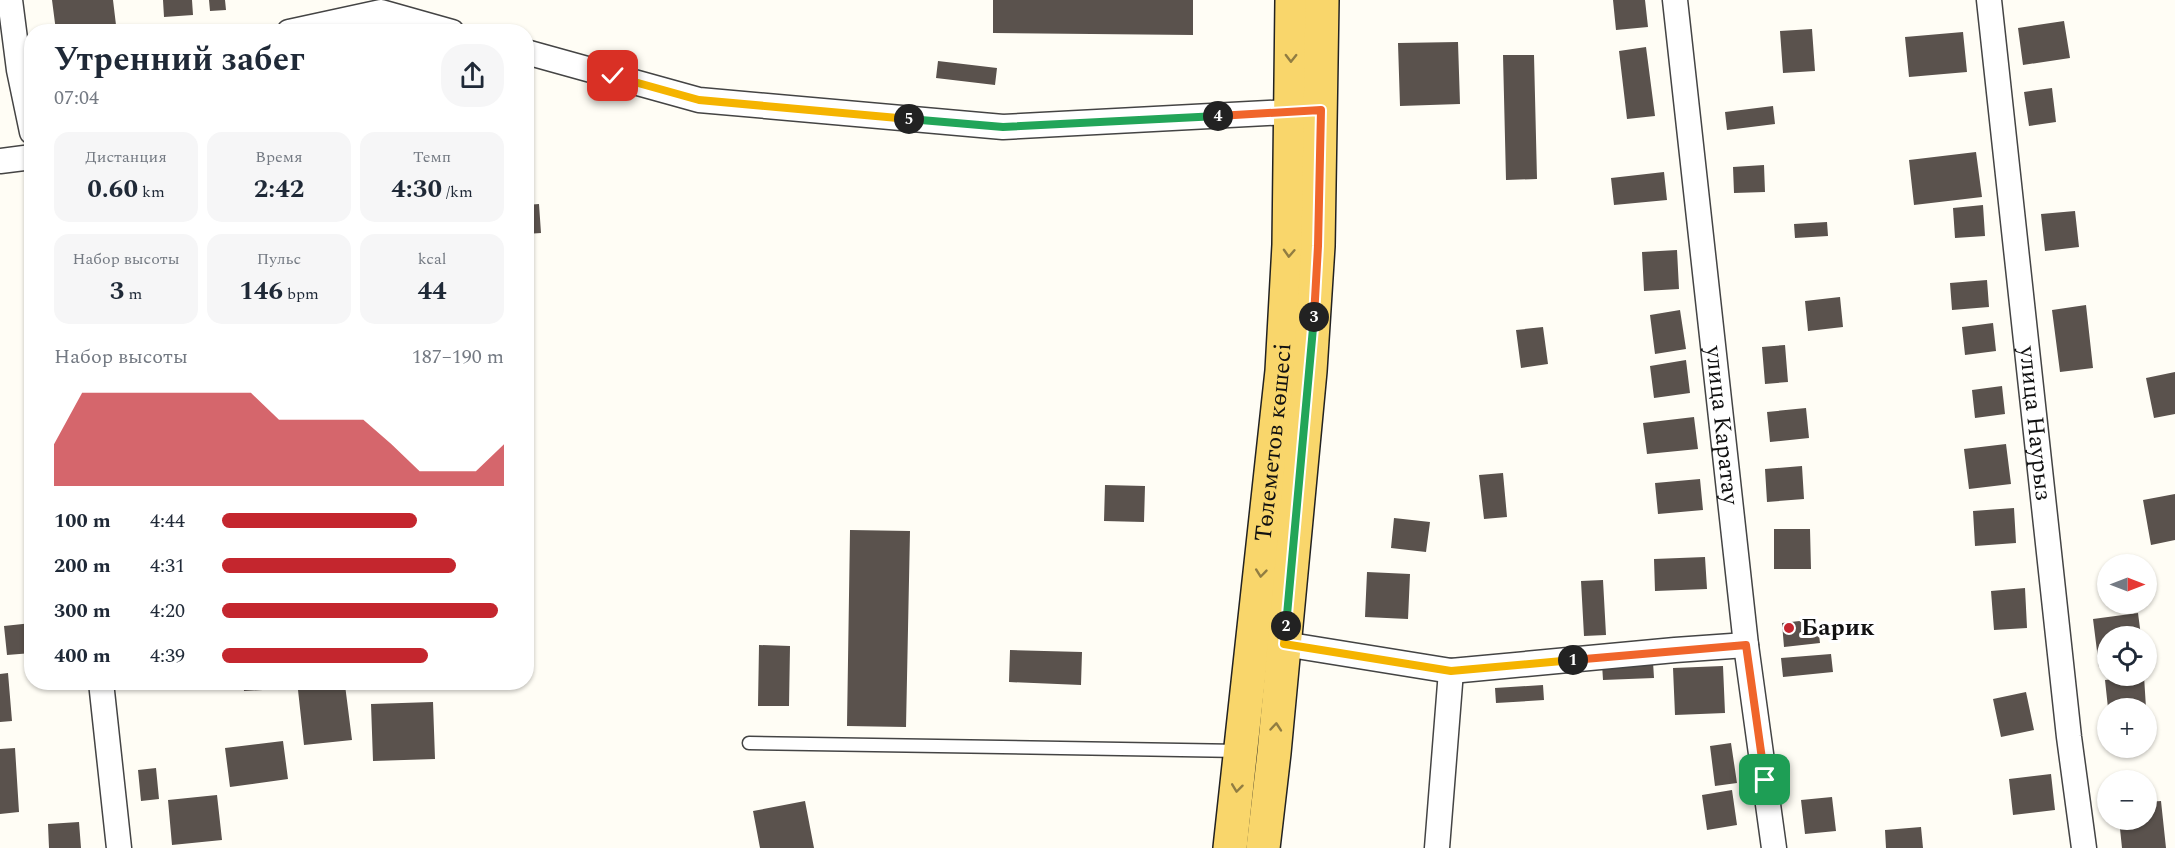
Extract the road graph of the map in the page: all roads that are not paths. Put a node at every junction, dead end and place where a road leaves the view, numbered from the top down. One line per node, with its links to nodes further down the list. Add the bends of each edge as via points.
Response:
1 (10, 0): 9 (street)
2 (1292, 0): 10 (main road, Төлеметов көшесі, one-way to 10)
3 (1322, 0): 10 (main road, Төлеметов көшесі)
4 (1676, 0): 14 (street, улица Каратау)
5 (1989, 0): 24 (street, улица Наурыз, via 2069,737)
6 (326, 24): 7 (street, via 381,12)
7 (424, 24)
8 (534, 54): 10 (street, via 699,100 1003,127)
9 (24, 63)
10 (1306, 111): 13 (main road, Төлеметов көшесі, via 1318,246); 18 (main road, Төлеметов көшесі, one-way to 18, via 1289,245 1282,371)
11 (24, 159): 12 (street)
12 (0, 161)
13 (1284, 644): 15 (street); 21 (main road, Төлеметов көшесі, one-way to 13)
14 (1746, 645): 15 (street); 23 (street, улица Каратау)
15 (1451, 671): 22 (street)
16 (101, 690): 19 (street)
17 (749, 743): 18 (lane)
18 (1242, 751): 20 (main road, Төлеметов көшесі, one-way to 20)
19 (118, 848)
20 (1230, 848)
21 (1263, 848)
22 (1437, 848)
23 (1774, 848)
24 (2085, 848)

